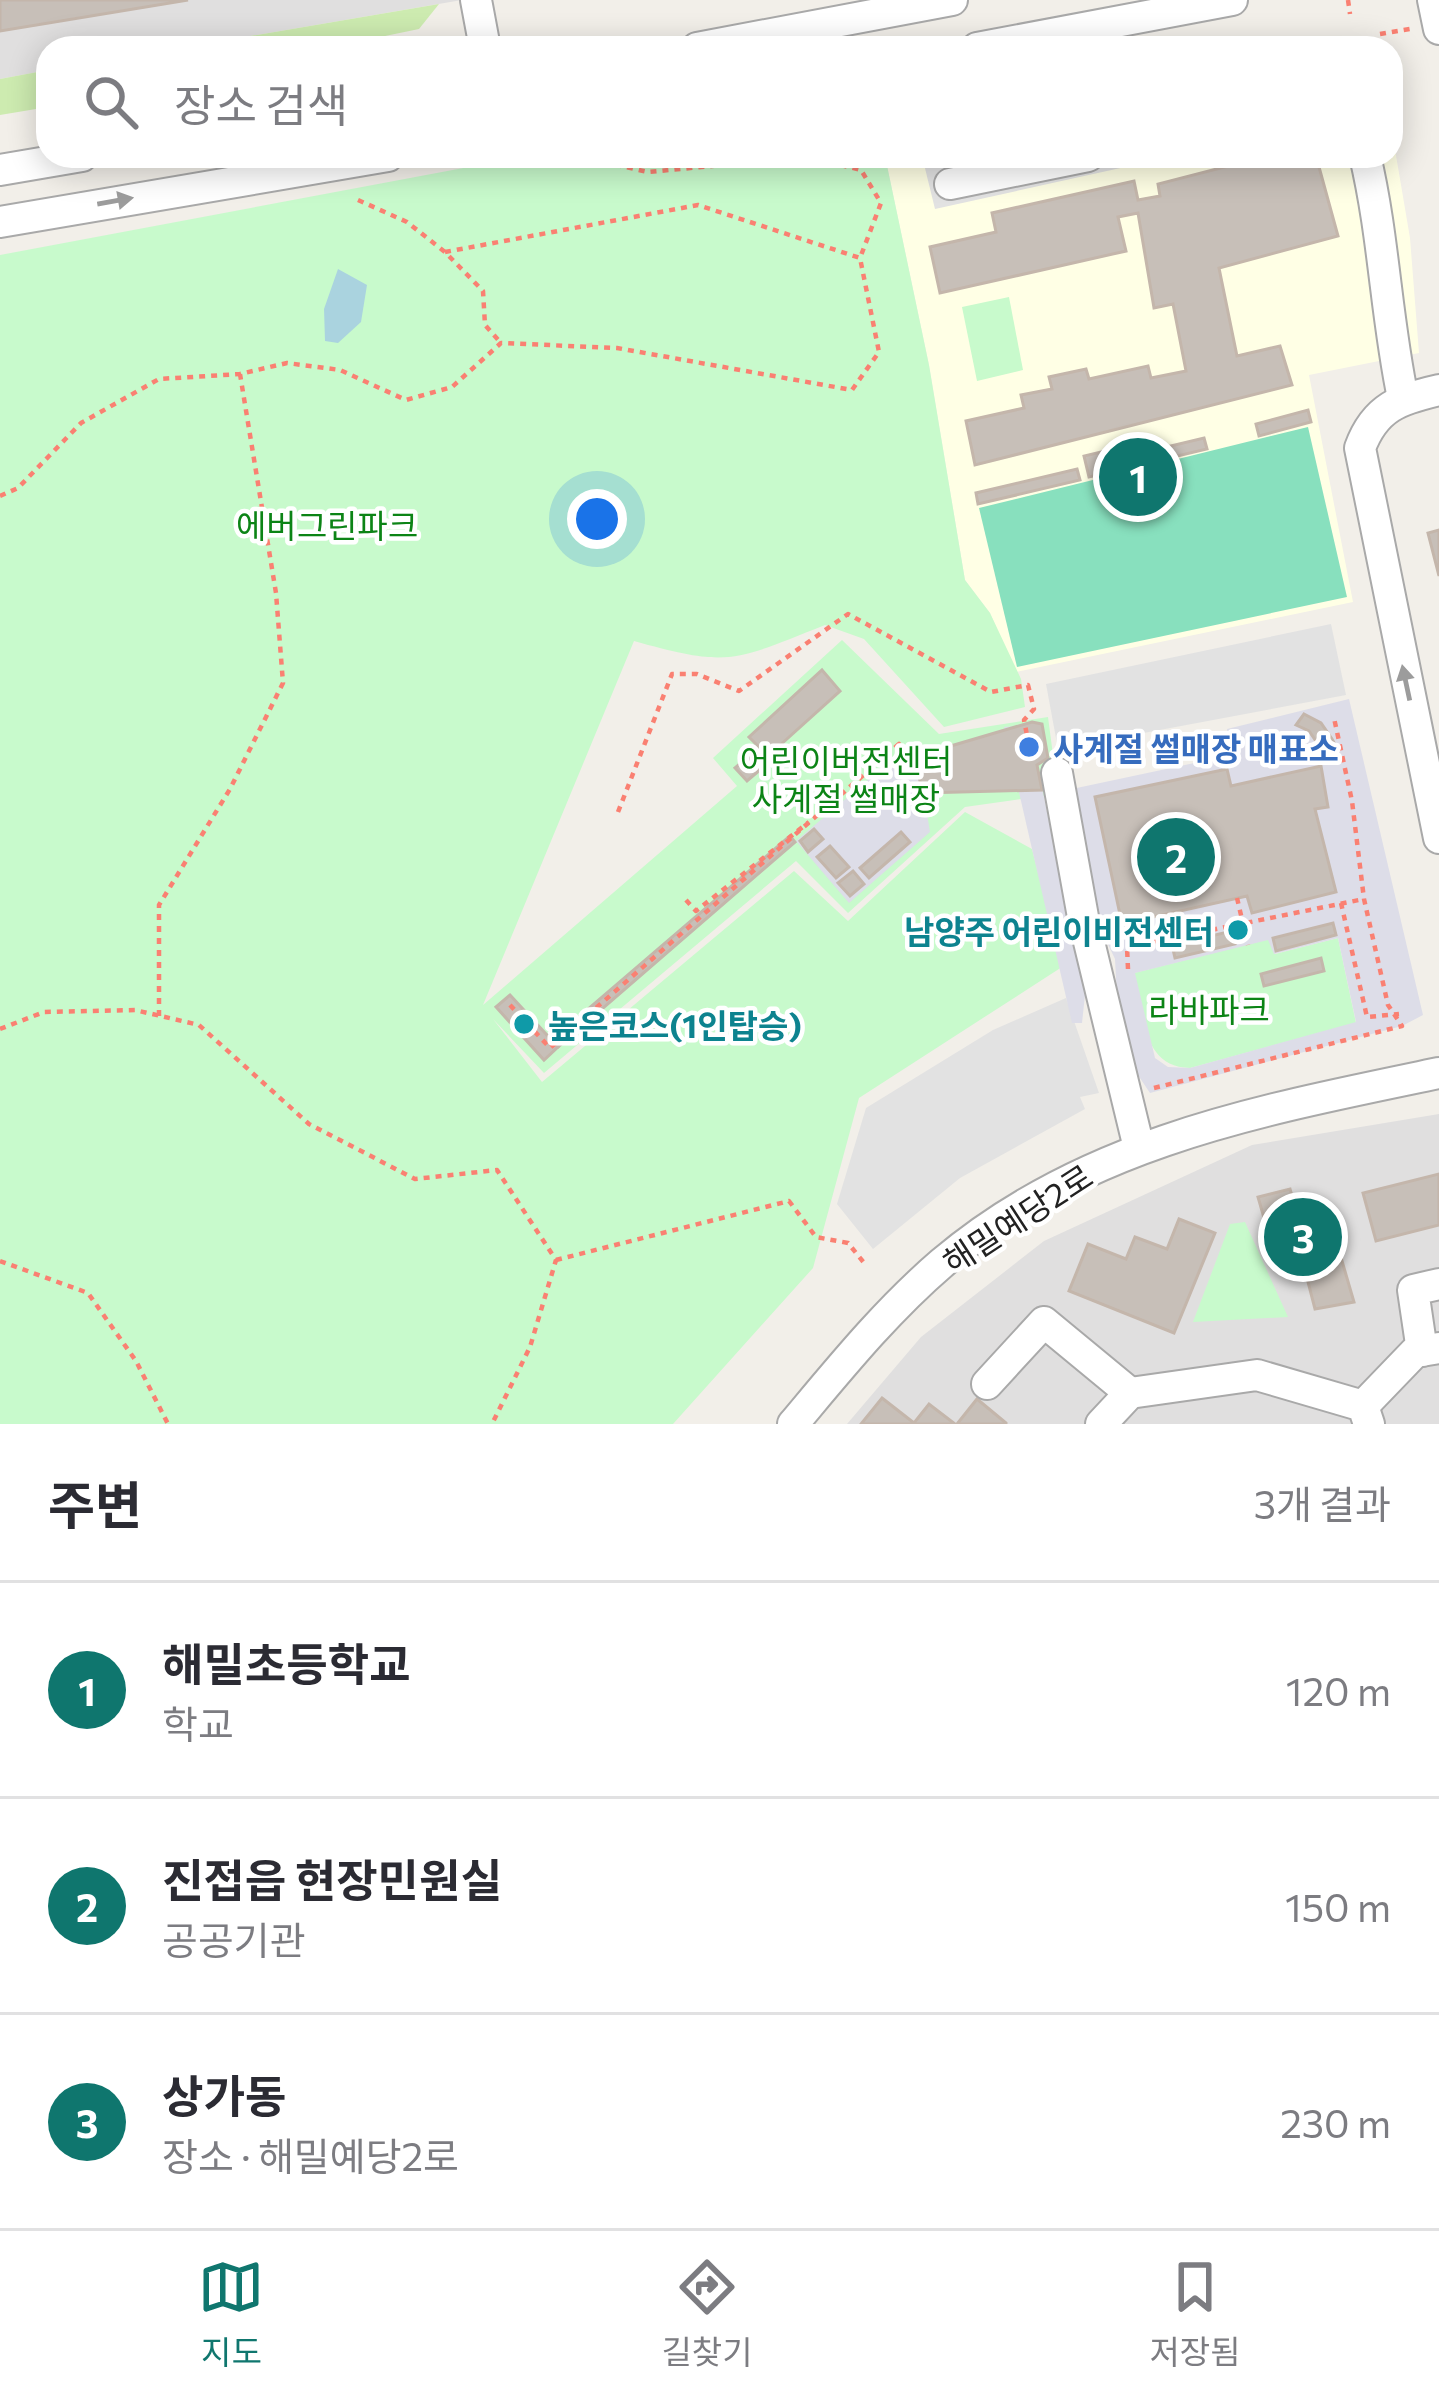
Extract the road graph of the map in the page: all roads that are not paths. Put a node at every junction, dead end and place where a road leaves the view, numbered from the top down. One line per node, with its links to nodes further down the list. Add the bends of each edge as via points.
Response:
1 (476, 0): 6 (street)
2 (952, 0): 7 (street)
3 (1232, 0): 8 (street)
4 (1433, 0): 5 (street)
5 (1439, 29)
6 (483, 36)
7 (761, 36)
8 (1041, 36)
9 (36, 164): 13 (street)
10 (317, 168): 15 (street, one-way to 10)
11 (1029, 168): 14 (street)
12 (1368, 168): 17 (street)
13 (0, 170)
14 (950, 184)
15 (0, 222)
16 (1439, 390): 17 (street)
17 (1403, 398): 19 (street, one-way to 17, via 1361,473 1366,431)
18 (1045, 771): 21 (street)
19 (1439, 838)
20 (1439, 1073): 21 (street, 해밀예당2로)
21 (1139, 1148): 27 (street, 해밀예당2로, via 1082,1171 944,1261 883,1318)
22 (1439, 1285): 23 (street, via 1413,1290)
23 (1430, 1350): 26 (street)
24 (986, 1384): 25 (street, via 1033,1317)
25 (1118, 1413): 26 (street, via 1257,1375)
26 (1366, 1415)
27 (793, 1424)

